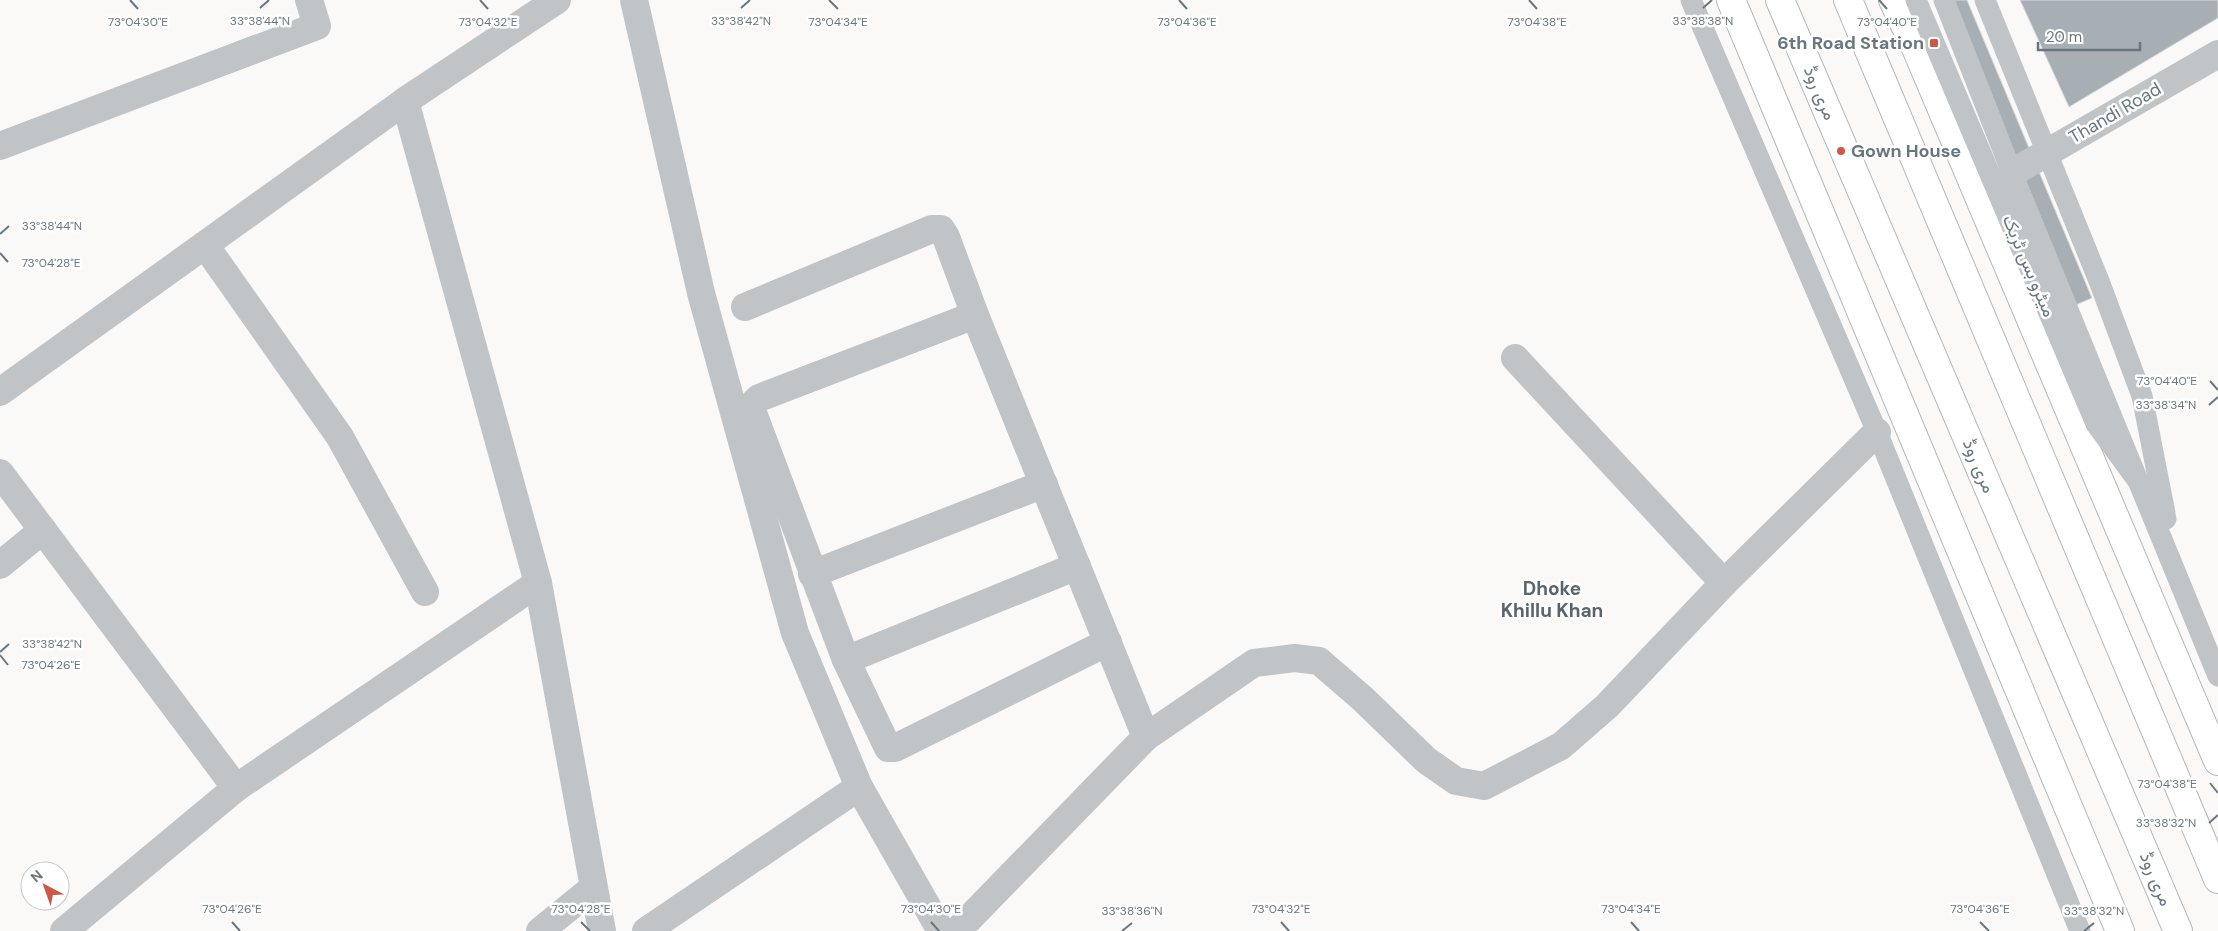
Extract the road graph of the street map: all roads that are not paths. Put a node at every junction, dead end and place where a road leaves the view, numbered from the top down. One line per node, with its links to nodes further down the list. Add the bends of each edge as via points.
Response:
1 (309, 0): 14 (street, via 317,26)
2 (556, 0): 13 (street)
3 (634, 0): 38 (street, via 701,293 795,634)
4 (1692, 0): 21 (lane)
5 (1731, 0): 49 (main road)
6 (1780, 0): 50 (main road, مری روڈ)
7 (1848, 0): 40 (main road)
8 (1893, 0): 37 (main road)
9 (1916, 0): 24 (lane, میٹرو بس ٹریک, bridge, via 2096,424)
10 (1944, 0): 15 (lane)
11 (1984, 0): 24 (lane, میٹرو بس ٹریک, bridge, via 2099,281 2142,396)
12 (2218, 54): 15 (street, Thandi Road)
13 (405, 101): 16 (street); 29 (street)
14 (0, 146)
15 (2012, 173): 35 (lane)
16 (205, 245): 20 (street); 31 (street, via 340,437)
17 (745, 308): 18 (street, via 932,229 941,230 946,236)
18 (975, 315): 23 (street); 28 (street, via 760,398 753,404 753,413)
19 (1516, 358): 30 (street)
20 (0, 392)
21 (1877, 432): 30 (street); 48 (lane)
22 (0, 473): 25 (street)
23 (1044, 484): 27 (street); 28 (street)
24 (2166, 518): 33 (lane, میٹرو بس ٹریک)
25 (43, 530): 26 (street); 39 (street)
26 (0, 565)
27 (1077, 566): 32 (street); 34 (street)
28 (812, 574): 34 (street)
29 (538, 583): 39 (street); 41 (street)
30 (1724, 583): 36 (street, via 1607,706 1561,746 1484,786 1456,781 1426,760 1318,661 1295,658 1254,663)
31 (424, 592)
32 (1108, 642): 34 (street, via 895,748 888,748); 36 (street)
33 (2218, 646)
34 (846, 660)
35 (2218, 676)
36 (1146, 737): 47 (street)
37 (2218, 761)
38 (859, 787): 45 (street); 46 (street)
39 (236, 788): 42 (street)
40 (2218, 878)
41 (594, 888): 43 (street); 44 (street)
42 (64, 931)
43 (540, 931)
44 (602, 931)
45 (646, 931)
46 (941, 931)
47 (957, 931)
48 (2080, 931)
49 (2120, 931)
50 (2178, 931)

